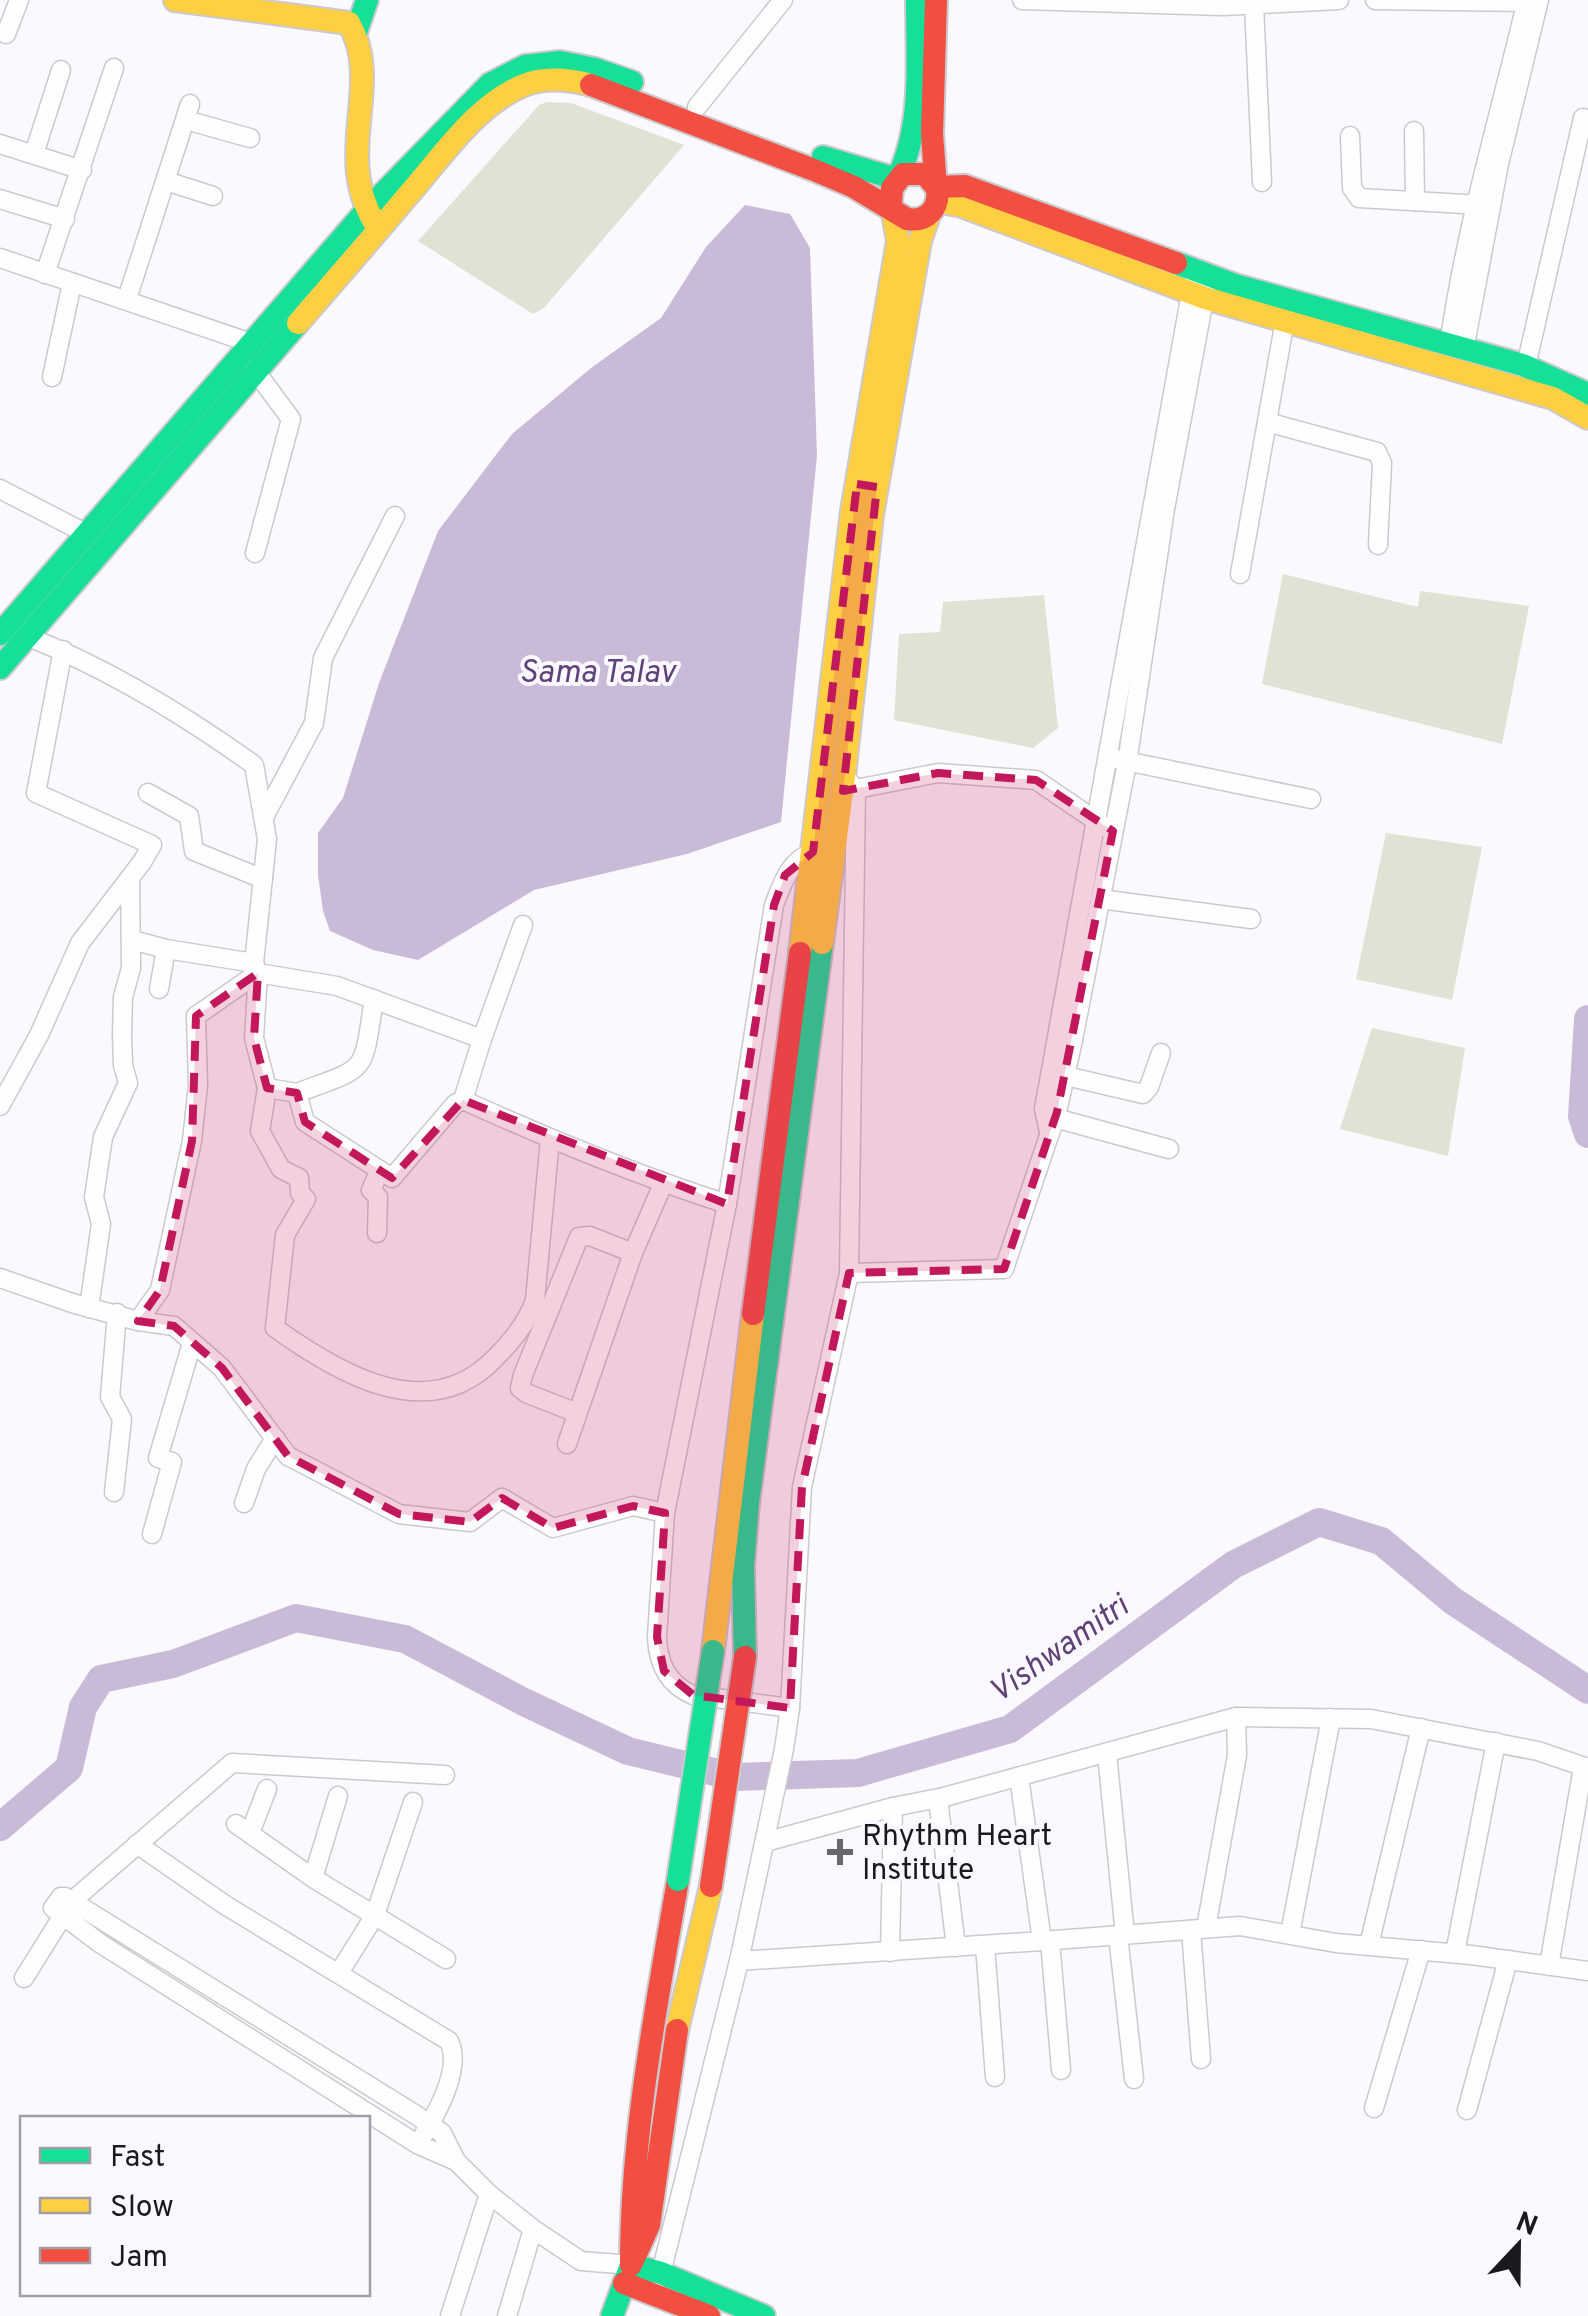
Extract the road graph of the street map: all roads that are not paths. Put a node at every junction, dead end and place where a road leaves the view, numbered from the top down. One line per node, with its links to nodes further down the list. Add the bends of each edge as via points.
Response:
1 (19, 0): 18 (street)
2 (175, 0): 17 (main road)
3 (367, 0): 17 (main road)
4 (782, 0): 21 (street)
5 (917, 0): 31 (main road, via 914,136)
6 (936, 0): 36 (main road)
7 (1022, 0): 14 (street)
8 (1322, 0): 9 (street); 15 (street)
9 (1339, 0)
10 (1375, 0): 11 (street)
11 (1384, 0): 12 (street)
12 (1450, 0): 13 (street)
13 (1533, 1): 38 (street)
14 (1184, 2): 16 (street)
15 (1278, 2): 16 (street)
16 (1254, 4): 33 (street)
17 (353, 23): 27 (main road, via 362,52); 41 (main road, via 340,142 344,190)
18 (6, 34)
19 (114, 68): 29 (street)
20 (61, 70): 28 (street)
21 (697, 108): 30 (main road, via 597,68 527,64 490,84); 31 (main road)
22 (1583, 118): 50 (street)
23 (1414, 131): 37 (street)
24 (1350, 136): 37 (street, via 1354,193)
25 (250, 138): 32 (street, via 188,112)
26 (0, 144): 28 (street)
27 (355, 144): 30 (main road, via 375,170); 41 (main road)
28 (34, 154): 29 (street)
29 (82, 170): 40 (street)
30 (400, 175): 41 (main road)
31 (896, 179): 36 (main road, via 919,172 932,180); 39 (main road)
32 (166, 181): 34 (street); 46 (street)
33 (1262, 182)
34 (213, 196)
35 (0, 199): 40 (street)
36 (934, 201): 39 (main road, via 914,220); 45 (main road, via 965,186); 54 (main road)
37 (1415, 202): 38 (street)
38 (1483, 205): 49 (street, via 1457,287)
39 (894, 209): 41 (main road, via 614,92 544,79 500,98); 54 (main road, via 898,241)
40 (64, 219): 43 (street)
41 (366, 227): 48 (main road)
42 (0, 258): 43 (street)
43 (45, 274): 44 (street)
44 (72, 284): 46 (street); 52 (street)
45 (1199, 284): 47 (main road); 49 (main road); 64 (street)
46 (127, 300): 48 (street)
47 (1285, 320): 49 (main road); 56 (street)
48 (262, 346): 51 (main road); 60 (main road)
49 (1449, 352): 50 (main road); 55 (main road)
50 (1526, 366): 53 (main road)
51 (254, 370): 62 (street, via 292,419); 65 (main road)
52 (52, 377)
53 (1588, 394)
54 (881, 402): 57 (main road)
55 (1588, 418)
56 (1267, 422): 61 (street, via 1381,456); 63 (street)
57 (867, 486): 70 (main road); 76 (main road)
58 (0, 489): 60 (street)
59 (395, 516): 73 (street, via 323,658 314,722)
60 (87, 534): 65 (main road)
61 (1378, 545)
62 (255, 553)
63 (1240, 574)
64 (1143, 601): 68 (street); 69 (street)
65 (8, 630): 66 (street); 67 (main road)
66 (63, 650): 73 (street, via 194,722 254,765); 77 (street, via 36,792 152,845)
67 (0, 668)
68 (1107, 756): 69 (street); 74 (street)
69 (1127, 762): 72 (street); 75 (street)
70 (850, 782): 74 (street, via 938,773 1036,780); 102 (street); 164 (main road, bridge, via 748,1503 745,1657 711,1886 678,2015 649,2225)
71 (148, 793): 78 (street, via 189,816 194,851)
72 (1311, 800)
73 (264, 817): 78 (street)
74 (1096, 822): 75 (street); 94 (street, via 1044,1108)
75 (1113, 831): 79 (street)
76 (813, 852): 99 (street, via 785,875 774,905); 164 (main road, bridge, via 713,1651 637,2144)
77 (130, 878): 82 (street); 93 (street, via 80,942)
78 (263, 879): 84 (street)
79 (1100, 900): 80 (street); 89 (street)
80 (1250, 919)
81 (523, 925): 87 (street)
82 (132, 940): 83 (street); 104 (street, via 123,997 128,1083 103,1138 94,1197 101,1224)
83 (166, 950): 84 (street); 85 (street)
84 (256, 968): 86 (street); 90 (street, via 254,1038); 106 (street, via 196,1016 192,1141 160,1290)
85 (159, 989)
86 (374, 999): 87 (street); 91 (street, via 358,1069)
87 (482, 1039): 92 (street)
88 (1161, 1052): 89 (street, via 1143,1094)
89 (1066, 1076): 94 (street)
90 (267, 1088): 91 (street); 95 (street, via 260,1131 281,1169 299,1178 306,1199 285,1235 275,1328 350,1375 400,1390 449,1390 488,1366 527,1319)
91 (297, 1093): 97 (street, via 306,1122)
92 (463, 1100): 95 (street); 97 (street, via 392,1178)
93 (0, 1106)
94 (1052, 1125): 96 (street); 102 (street, via 1004,1269)
95 (550, 1139): 98 (street)
96 (1168, 1149)
97 (380, 1170): 100 (street, via 371,1190 378,1197)
98 (664, 1184): 99 (street); 101 (street)
99 (726, 1204): 113 (street)
100 (377, 1232)
101 (633, 1253): 108 (street); 108 (street, via 579,1237 523,1374 520,1388 526,1394)
102 (848, 1273): 115 (street, via 802,1487)
103 (0, 1278): 104 (street)
104 (89, 1308): 105 (street)
105 (117, 1314): 106 (street); 111 (street, via 110,1397 122,1419)
106 (138, 1321): 107 (street, via 174,1326)
107 (192, 1342): 109 (street, via 222,1368); 114 (street, via 158,1458 172,1462)
108 (577, 1413): 110 (street)
109 (275, 1438): 112 (street); 113 (street, via 288,1456 399,1514 470,1522 502,1498 553,1528 634,1506)
110 (567, 1444)
111 (114, 1492)
112 (244, 1503)
113 (665, 1513): 115 (street, via 657,1636 664,1671 693,1695)
114 (152, 1534)
115 (790, 1708): 129 (street)
116 (1236, 1717): 117 (street); 120 (street); 134 (street, via 1237,1756)
117 (1331, 1718): 118 (street); 135 (street)
118 (1421, 1728): 119 (street); 139 (street)
119 (1496, 1742): 121 (street); 143 (street)
120 (1107, 1754): 123 (street); 136 (street)
121 (1586, 1768): 147 (street)
122 (444, 1776): 130 (street, via 232,1764)
123 (1019, 1777): 126 (street); 137 (street)
124 (267, 1789): 131 (street, via 243,1829)
125 (338, 1796): 131 (street)
126 (938, 1798): 128 (street); 140 (street)
127 (413, 1802): 133 (street)
128 (893, 1807): 129 (street); 142 (street)
129 (766, 1838): 146 (street)
130 (137, 1844): 132 (street); 149 (street)
131 (313, 1878): 133 (street)
132 (66, 1909): 150 (street); 151 (street); 152 (street)
133 (375, 1915): 144 (street); 149 (street)
134 (1198, 1929): 135 (street, via 1240,1926); 136 (street); 153 (street)
135 (1290, 1934): 139 (street)
136 (1121, 1935): 137 (street); 156 (street)
137 (1046, 1941): 138 (street); 154 (street)
138 (985, 1945): 140 (street); 155 (street)
139 (1369, 1946): 141 (street)
140 (956, 1947): 142 (street)
141 (1421, 1950): 143 (street); 157 (street)
142 (890, 1952): 146 (street)
143 (1455, 1953): 145 (street)
144 (446, 1960)
145 (1508, 1960): 147 (street); 158 (street)
146 (740, 1961): 165 (street)
147 (1549, 1966): 148 (street)
148 (1588, 1971)
149 (339, 1973): 159 (street, via 452,2047 441,2108)
150 (24, 1978)
151 (205, 1986): 152 (street); 159 (street)
152 (195, 2003): 160 (street)
153 (1202, 2059)
154 (1061, 2070)
155 (994, 2077)
156 (1134, 2079)
157 (1374, 2108)
158 (1466, 2110)
159 (430, 2125): 160 (street); 161 (street, via 442,2133)
160 (418, 2144): 161 (street)
161 (456, 2161): 162 (street)
162 (489, 2194): 163 (street); 166 (street)
163 (533, 2229): 164 (street, via 581,2261); 167 (street)
164 (627, 2274): 165 (main road); 168 (main road)
165 (656, 2282): 169 (main road); 170 (main road)
166 (450, 2316)
167 (507, 2316)
168 (612, 2316)
169 (709, 2316)
170 (764, 2316)

